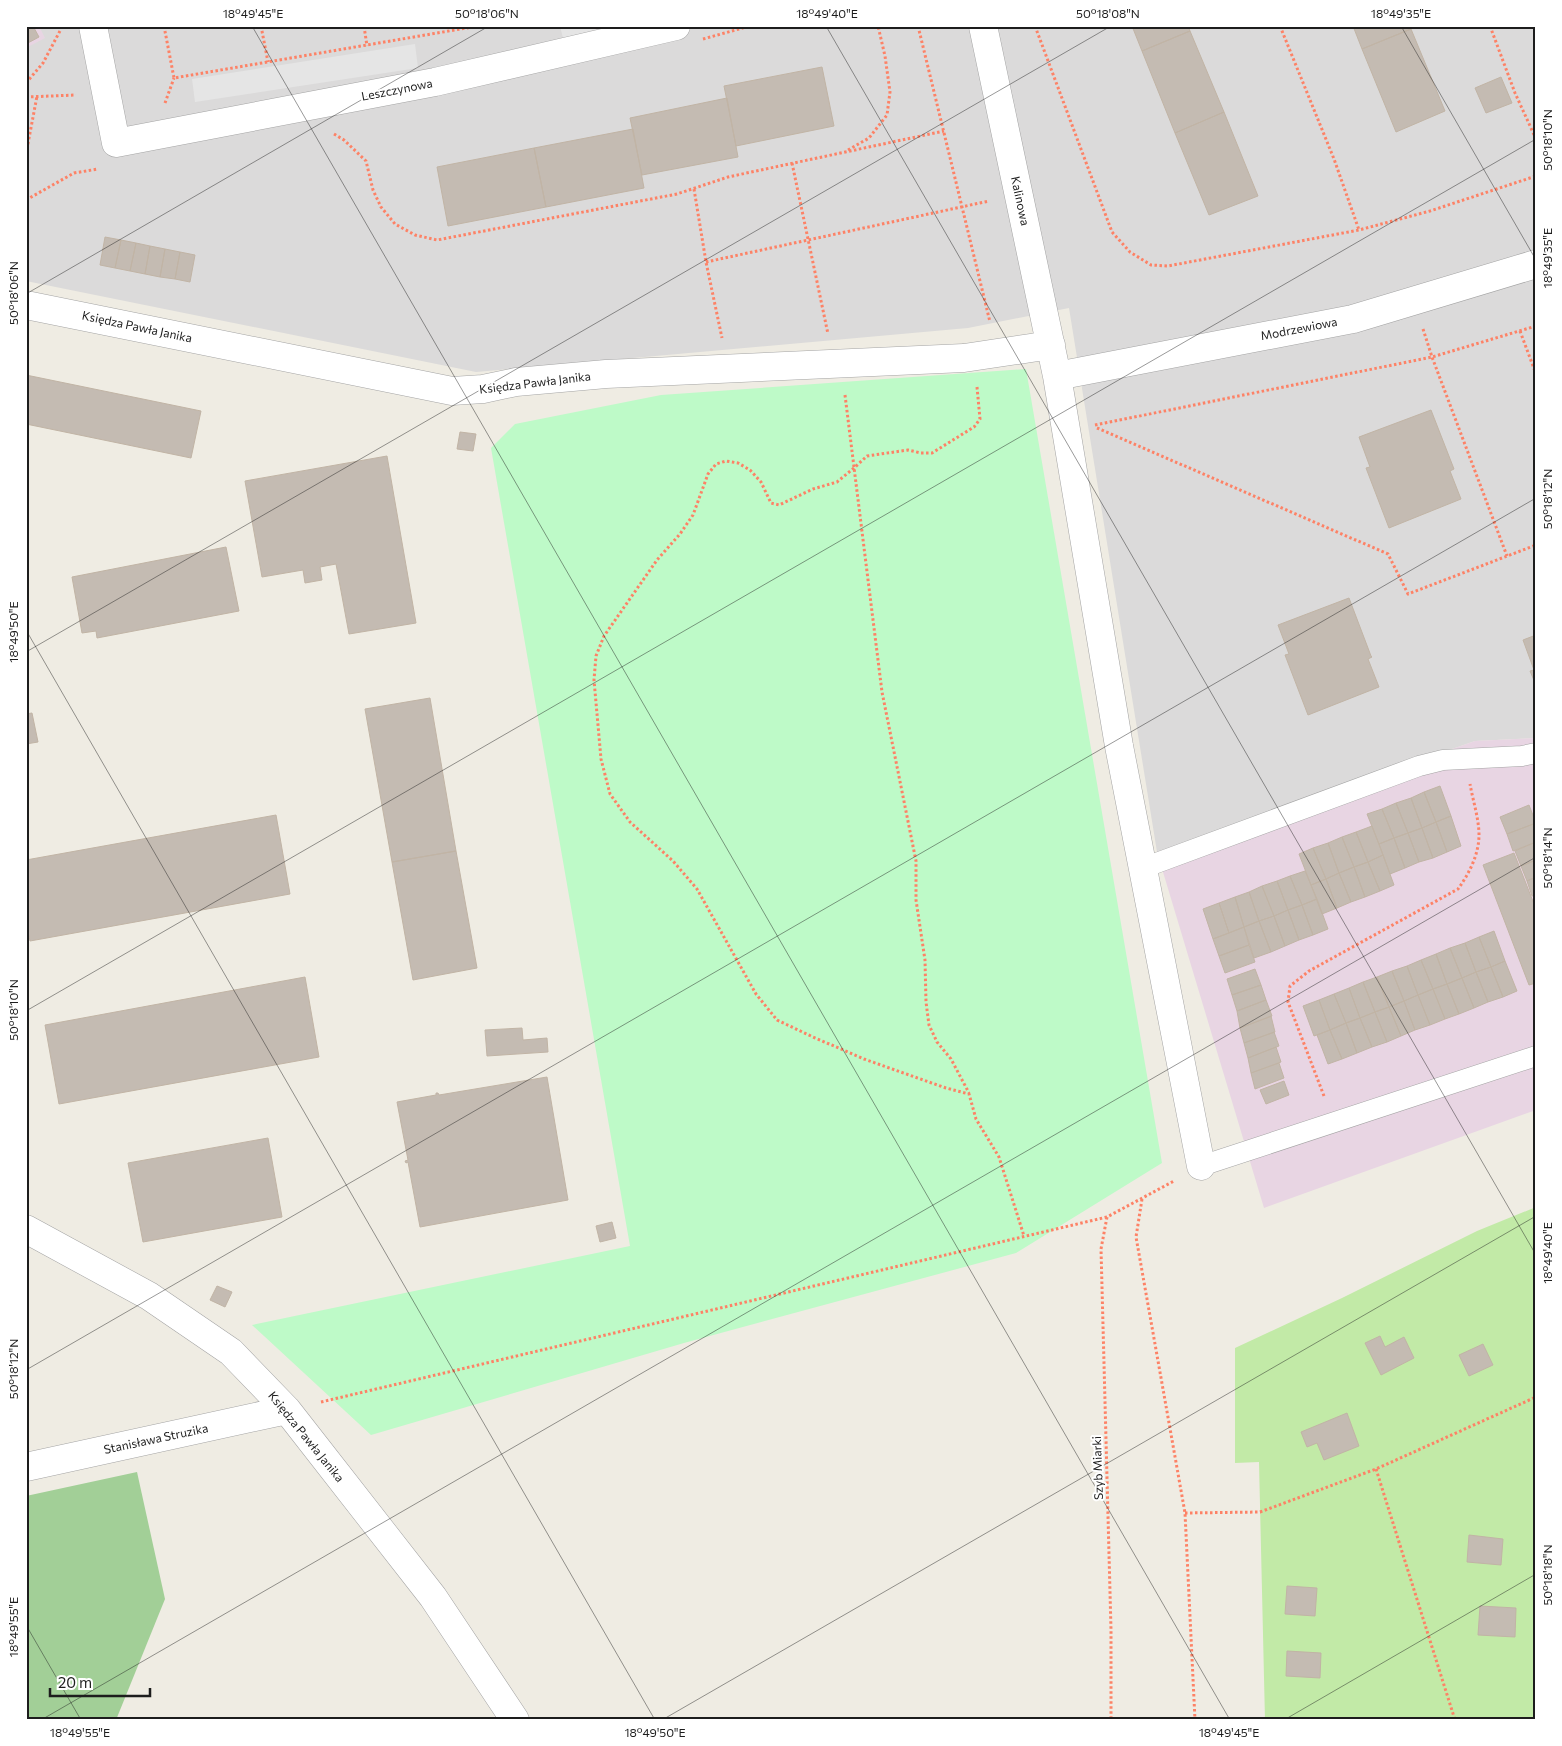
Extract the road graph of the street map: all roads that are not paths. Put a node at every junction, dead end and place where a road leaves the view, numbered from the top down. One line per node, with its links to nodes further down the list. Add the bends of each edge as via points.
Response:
1 (93, 26): 2 (street, Leszczynowa, via 116,143 435,82)
2 (676, 26)
3 (983, 26): 6 (street, Kalinowa)
4 (1536, 264): 7 (street, Modrzewiowa, via 1353,319)
5 (26, 305): 6 (street, Księdza Pawła Janika, via 452,391 606,374 986,355)
6 (1051, 345): 7 (street, Kalinowa)
7 (1057, 376): 9 (street, Kalinowa, via 1119,746)
8 (1536, 753): 9 (lane, via 1443,760 1419,766)
9 (1143, 868): 11 (street, Kalinowa)
10 (1536, 1056): 11 (lane)
11 (1201, 1166)
12 (26, 1229): 13 (street, Księdza Pawła Janika, via 166,1307 230,1352)
13 (287, 1410): 14 (street, Stanisława Struzika); 15 (street, Księdza Pawła Janika, via 433,1597)
14 (26, 1467)
15 (515, 1720)

